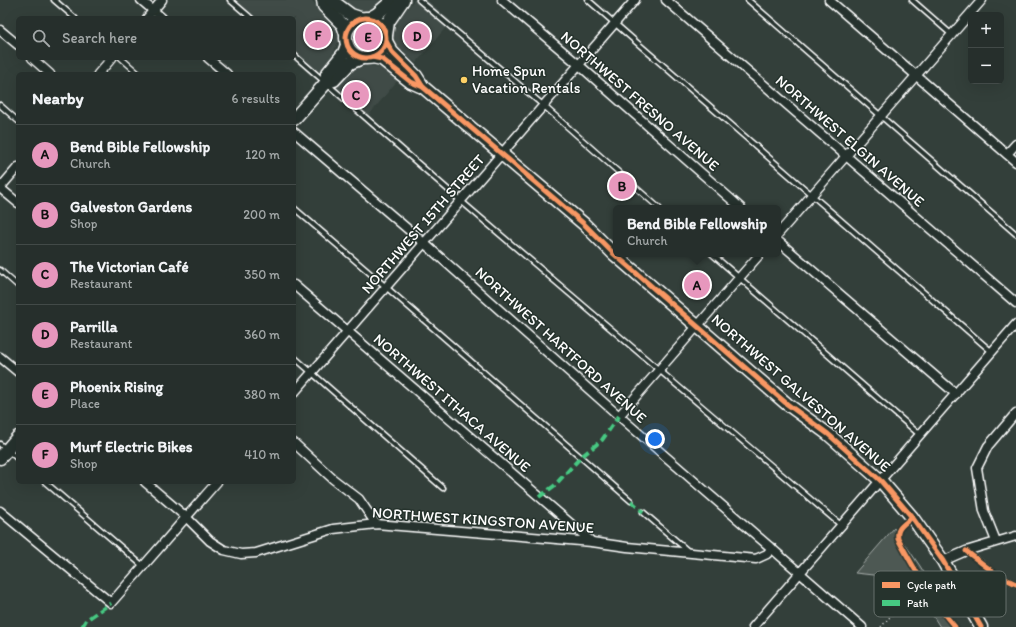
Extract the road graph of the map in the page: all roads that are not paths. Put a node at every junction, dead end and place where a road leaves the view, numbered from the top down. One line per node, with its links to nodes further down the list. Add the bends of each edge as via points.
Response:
1 (54, 0): 19 (lane)
2 (141, 0): 18 (street)
3 (162, 0): 18 (street)
4 (230, 0): 22 (lane)
5 (323, 0): 28 (street, via 324,6 342,25)
6 (331, 0): 23 (street, via 351,15)
7 (393, 0): 23 (street, via 378,14)
8 (403, 0): 27 (street, via 388,22)
9 (419, 0): 45 (lane)
10 (502, 0): 36 (street, NORTHWEST FRESNO AVENUE)
11 (588, 0): 24 (lane)
12 (635, 0): 24 (street, NORTHWEST 15TH STREET)
13 (666, 0): 53 (street, NORTHWEST ELGIN AVENUE)
14 (748, 0): 46 (lane)
15 (829, 0): 41 (street)
16 (912, 0): 26 (lane)
17 (982, 0): 26 (street)
18 (153, 11): 20 (street); 21 (street)
19 (73, 16)
20 (148, 16)
21 (159, 16)
22 (249, 16)
23 (365, 18): 27 (street, via 380,23); 28 (street, via 351,24)
24 (616, 23): 36 (street, NORTHWEST 15TH STREET); 57 (lane)
25 (0, 30): 29 (street)
26 (952, 35): 41 (street)
27 (386, 38): 31 (street, via 382,51); 43 (street, NORTHWEST GALVESTON AVENUE, via 392,52 416,76)
28 (346, 39): 31 (street, via 352,53); 42 (street, via 344,53 327,74)
29 (16, 43)
30 (296, 57): 42 (lane)
31 (367, 57): 42 (street, via 350,63 334,80); 43 (street, NORTHWEST GALVESTON AVENUE, via 382,59 411,82)
32 (34, 60): 37 (street)
33 (110, 60): 38 (street)
34 (123, 60): 39 (lane)
35 (210, 60): 40 (street)
36 (579, 65): 45 (street, NORTHWEST 15TH STREET); 61 (street, NORTHWEST FRESNO AVENUE)
37 (48, 72)
38 (100, 72)
39 (137, 72)
40 (225, 72)
41 (916, 76): 46 (street); 52 (street)
42 (326, 83): 47 (street); 59 (lane)
43 (423, 87): 51 (street, NORTHWEST GALVESTON AVENUE)
44 (0, 105): 48 (lane)
45 (544, 106): 51 (street, NORTHWEST 15TH STREET); 60 (lane)
46 (881, 116): 53 (street); 64 (lane)
47 (296, 117)
48 (16, 119)
49 (296, 134): 65 (street, NORTHWEST HARTFORD AVENUE)
50 (1016, 144): 52 (street)
51 (501, 154): 59 (street, NORTHWEST 15TH STREET); 67 (street, NORTHWEST GALVESTON AVENUE, via 584,224)
52 (1007, 154): 54 (street)
53 (846, 156): 57 (street); 76 (street, NORTHWEST ELGIN AVENUE)
54 (1016, 162)
55 (16, 169): 56 (street)
56 (0, 188): 58 (street)
57 (812, 195): 63 (street); 80 (lane)
58 (16, 201)
59 (461, 201): 65 (street, NORTHWEST 15TH STREET); 84 (lane)
60 (657, 205)
61 (738, 205)
62 (296, 210): 75 (lane)
63 (781, 231)
64 (1016, 234)
65 (424, 243): 75 (street, NORTHWEST 15TH STREET); 89 (street, NORTHWEST HARTFORD AVENUE)
66 (781, 244): 87 (street)
67 (613, 253)
68 (618, 257): 78 (street, NORTHWEST GALVESTON AVENUE)
69 (715, 257): 72 (lane)
70 (757, 257): 72 (street)
71 (0, 270): 73 (lane)
72 (739, 278): 78 (street); 90 (lane)
73 (16, 284)
74 (296, 286): 79 (street, NORTHWEST ITHACA AVENUE)
75 (386, 287): 79 (street, NORTHWEST 15TH STREET); 100 (lane)
76 (1016, 303)
77 (1016, 324): 80 (street)
78 (698, 326): 84 (street); 95 (street, NORTHWEST GALVESTON AVENUE)
79 (348, 331): 85 (street, NORTHWEST 15TH STREET); 108 (street, NORTHWEST ITHACA AVENUE)
80 (993, 352): 87 (street)
81 (0, 357): 83 (street)
82 (296, 358): 85 (lane)
83 (16, 370)
84 (659, 370): 89 (street); 105 (lane)
85 (312, 372): 86 (street, NORTHWEST 15TH STREET); 99 (lane)
86 (296, 391)
87 (956, 394): 90 (street)
88 (1016, 413): 107 (street, via 988,446 977,468 984,511)
89 (619, 416): 109 (street, NORTHWEST HARTFORD AVENUE)
90 (920, 435): 95 (street)
91 (16, 439): 93 (street)
92 (296, 445): 104 (street, via 359,499)
93 (2, 450): 94 (lane)
94 (16, 458)
95 (881, 481): 105 (street); 112 (street, NORTHWEST GALVESTON AVENUE, via 912,517)
96 (47, 484): 113 (lane)
97 (147, 484): 103 (street, NORTHWEST KINGSTON AVENUE)
98 (215, 484): 103 (street)
99 (443, 488)
100 (631, 501)
101 (0, 511): 113 (street, via 111,603)
102 (643, 512): 111 (lane)
103 (186, 517): 104 (street, NORTHWEST KINGSTON AVENUE, via 210,541 224,550 241,554 256,553 333,529); 113 (street)
104 (376, 524): 108 (street, NORTHWEST KINGSTON AVENUE)
105 (842, 526): 116 (street)
106 (1016, 536): 107 (street)
107 (996, 541): 110 (street)
108 (592, 542): 111 (street, NORTHWEST KINGSTON AVENUE)
109 (772, 548): 111 (street, NORTHWEST KINGSTON AVENUE, via 767,554 756,559); 116 (street, NORTHWEST HARTFORD AVENUE)
110 (966, 551): 112 (street); 115 (lane)
111 (689, 553)
112 (943, 561): 114 (street, NORTHWEST GALVESTON AVENUE)
113 (144, 566)
114 (949, 571)
115 (992, 571)
116 (801, 573): 120 (street); 121 (street, NORTHWEST HARTFORD AVENUE)
117 (1006, 579): 118 (lane)
118 (1016, 584)
119 (975, 617): 122 (street, NORTHWEST GALVESTON AVENUE)
120 (753, 627)
121 (862, 627)
122 (981, 627)

